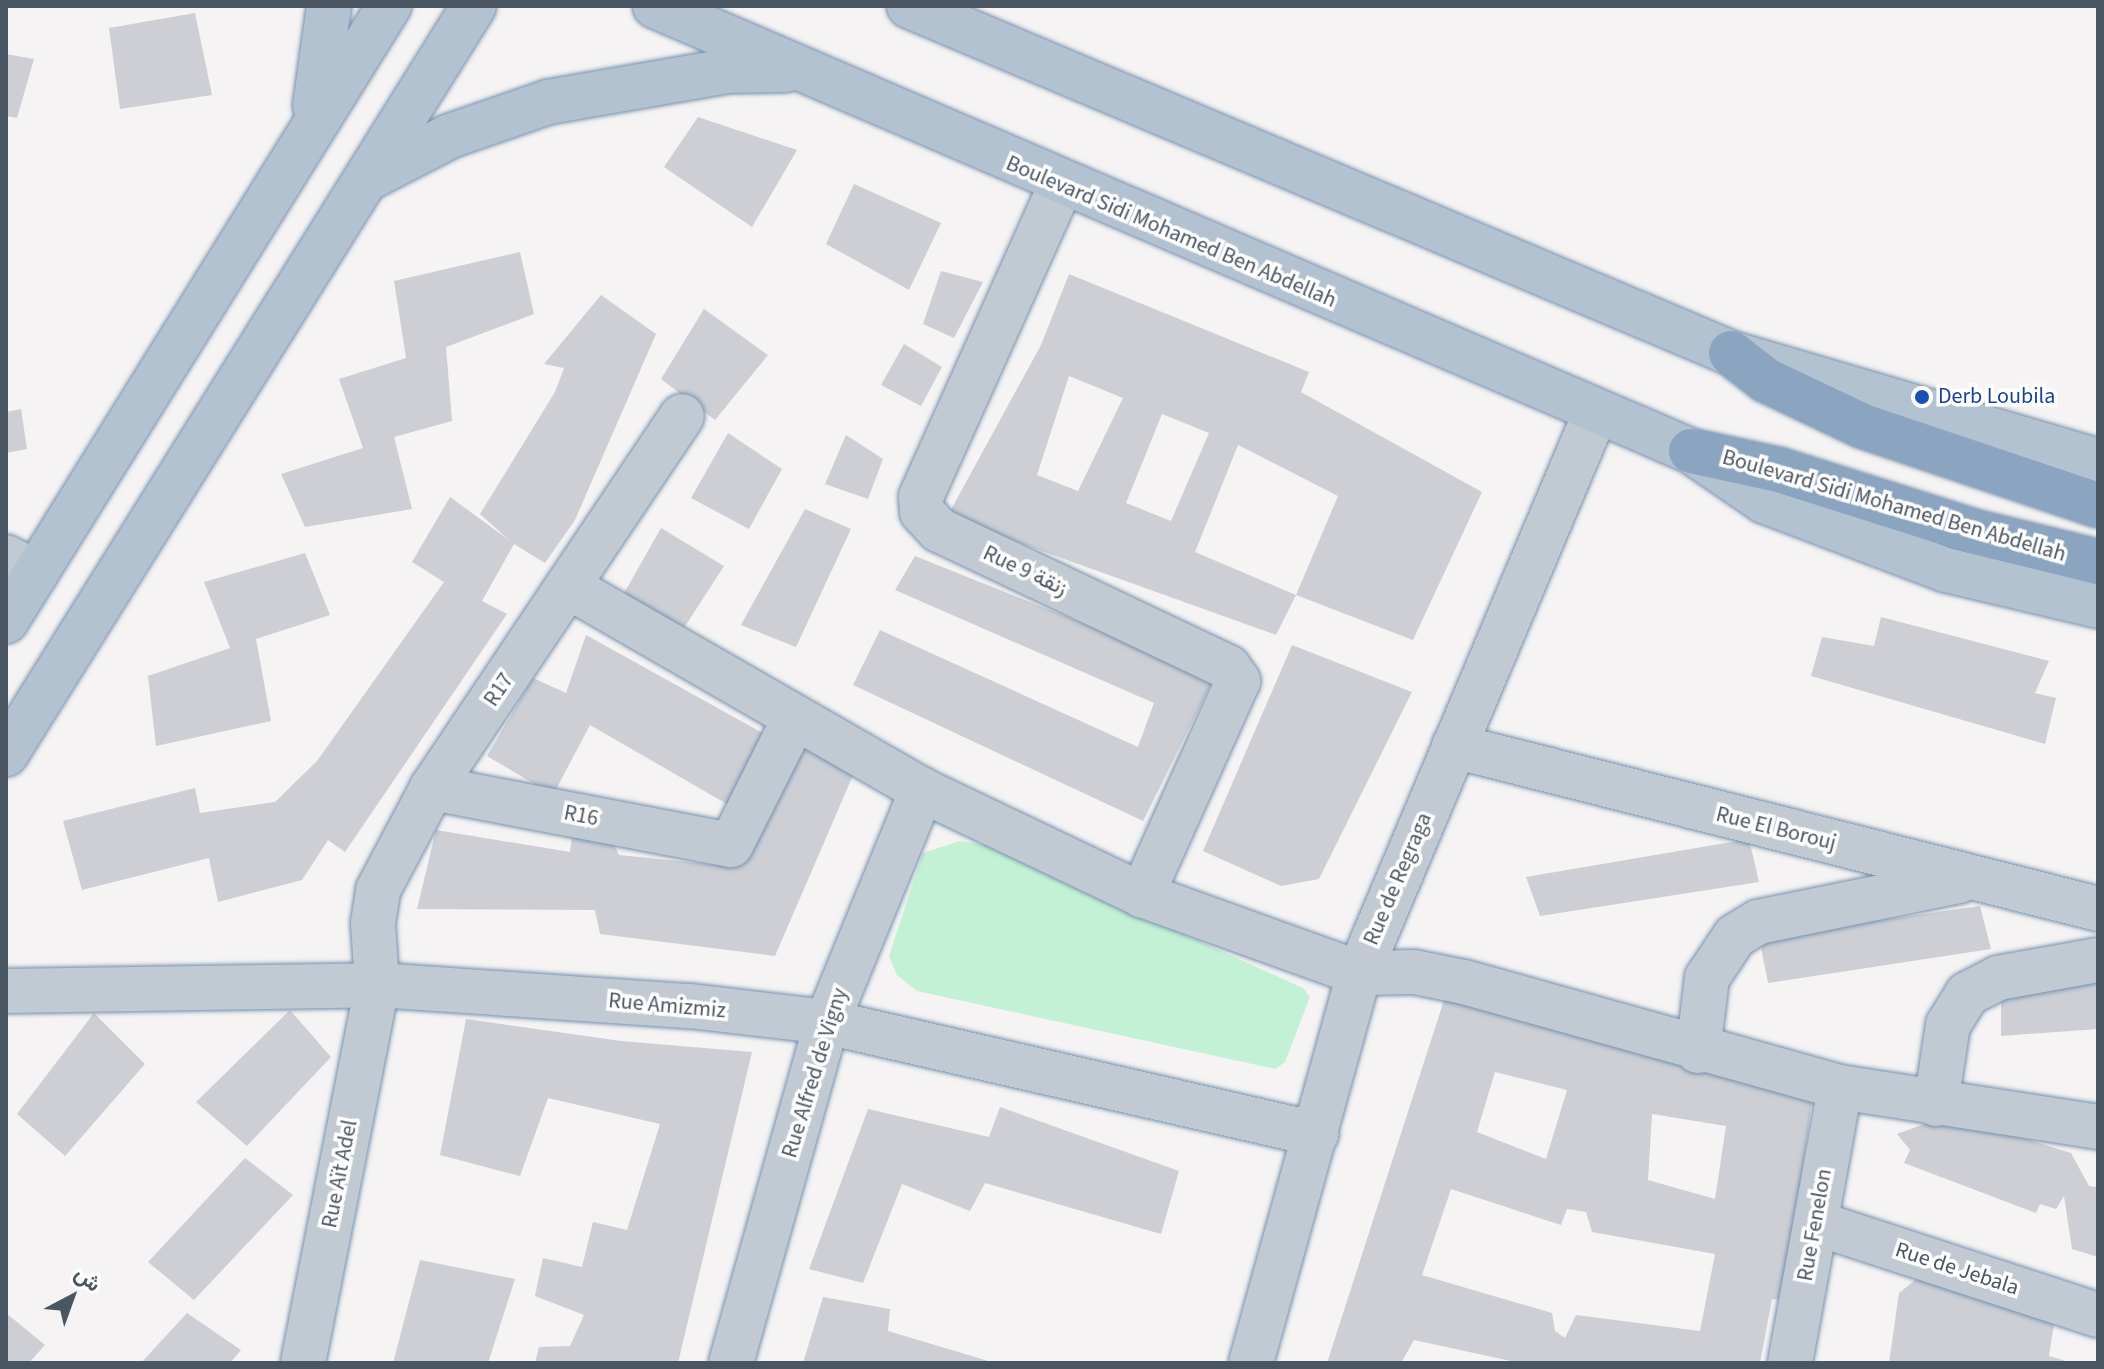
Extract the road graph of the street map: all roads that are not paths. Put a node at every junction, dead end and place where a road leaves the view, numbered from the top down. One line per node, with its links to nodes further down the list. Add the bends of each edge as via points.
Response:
1 (329, 6): 7 (main road)
2 (389, 6): 7 (main road)
3 (474, 6): 8 (main road)
4 (655, 6): 6 (main road, Boulevard Sidi Mohamed Ben Abdellah)
5 (909, 6): 10 (main road)
6 (799, 70): 8 (main road, via 727,71 548,102 450,136); 9 (main road, Boulevard Sidi Mohamed Ben Abdellah)
7 (310, 132): 17 (main road)
8 (369, 178): 23 (main road)
9 (1061, 185): 11 (main road, Boulevard Sidi Mohamed Ben Abdellah); 27 (street, Rue 9 زنقة, via 921,497 922,512 939,530 1229,668 1238,681)
10 (1731, 353): 14 (main road); 15 (highway, via 1766,380 1863,426)
11 (1595, 414): 13 (main road, Boulevard Sidi Mohamed Ben Abdellah); 22 (street, Rue de Regraga)
12 (682, 416): 18 (street, R17)
13 (1691, 451): 16 (highway, Boulevard Sidi Mohamed Ben Abdellah, via 1779,470 1971,531); 19 (main road, Boulevard Sidi Mohamed Ben Abdellah, via 1764,501 1895,553)
14 (2098, 461)
15 (2098, 505)
16 (2098, 562)
17 (21, 565): 20 (main road)
18 (569, 587): 21 (street); 24 (street, R17)
19 (2098, 606)
20 (6, 621)
21 (795, 718): 24 (street, R16, via 731,845); 25 (street)
22 (1454, 746): 26 (street, Rue El Borouj); 30 (street, Rue de Regraga)
23 (6, 754)
24 (432, 788): 31 (street, R17, via 378,890 373,923)
25 (922, 790): 27 (street); 33 (street, Rue Alfred de Vigny)
26 (1970, 879): 28 (street, Rue El Borouj); 34 (street, via 1758,922 1735,936 1707,978)
27 (1142, 895): 30 (street)
28 (2098, 909)
29 (2098, 960): 36 (street, via 1998,978 1967,994 1948,1025)
30 (1359, 973): 34 (street, via 1414,972 1464,982); 38 (street, Rue de Regraga)
31 (377, 985): 32 (street, Rue Amizmiz); 33 (street, Rue Amizmiz, via 689,1006); 41 (street, Rue Aït Adel)
32 (6, 991)
33 (827, 1022): 38 (street, Rue Amizmiz); 42 (street, Rue Alfred de Vigny)
34 (1698, 1051): 35 (street)
35 (1840, 1087): 36 (street); 39 (street, Rue Fenelon)
36 (1936, 1104): 37 (street)
37 (2098, 1127)
38 (1316, 1134): 43 (street, Rue de Regraga)
39 (1816, 1223): 40 (street, Rue de Jebala); 44 (street, Rue Fenelon)
40 (2098, 1315)
41 (303, 1363)
42 (731, 1363)
43 (1251, 1363)
44 (1790, 1363)

